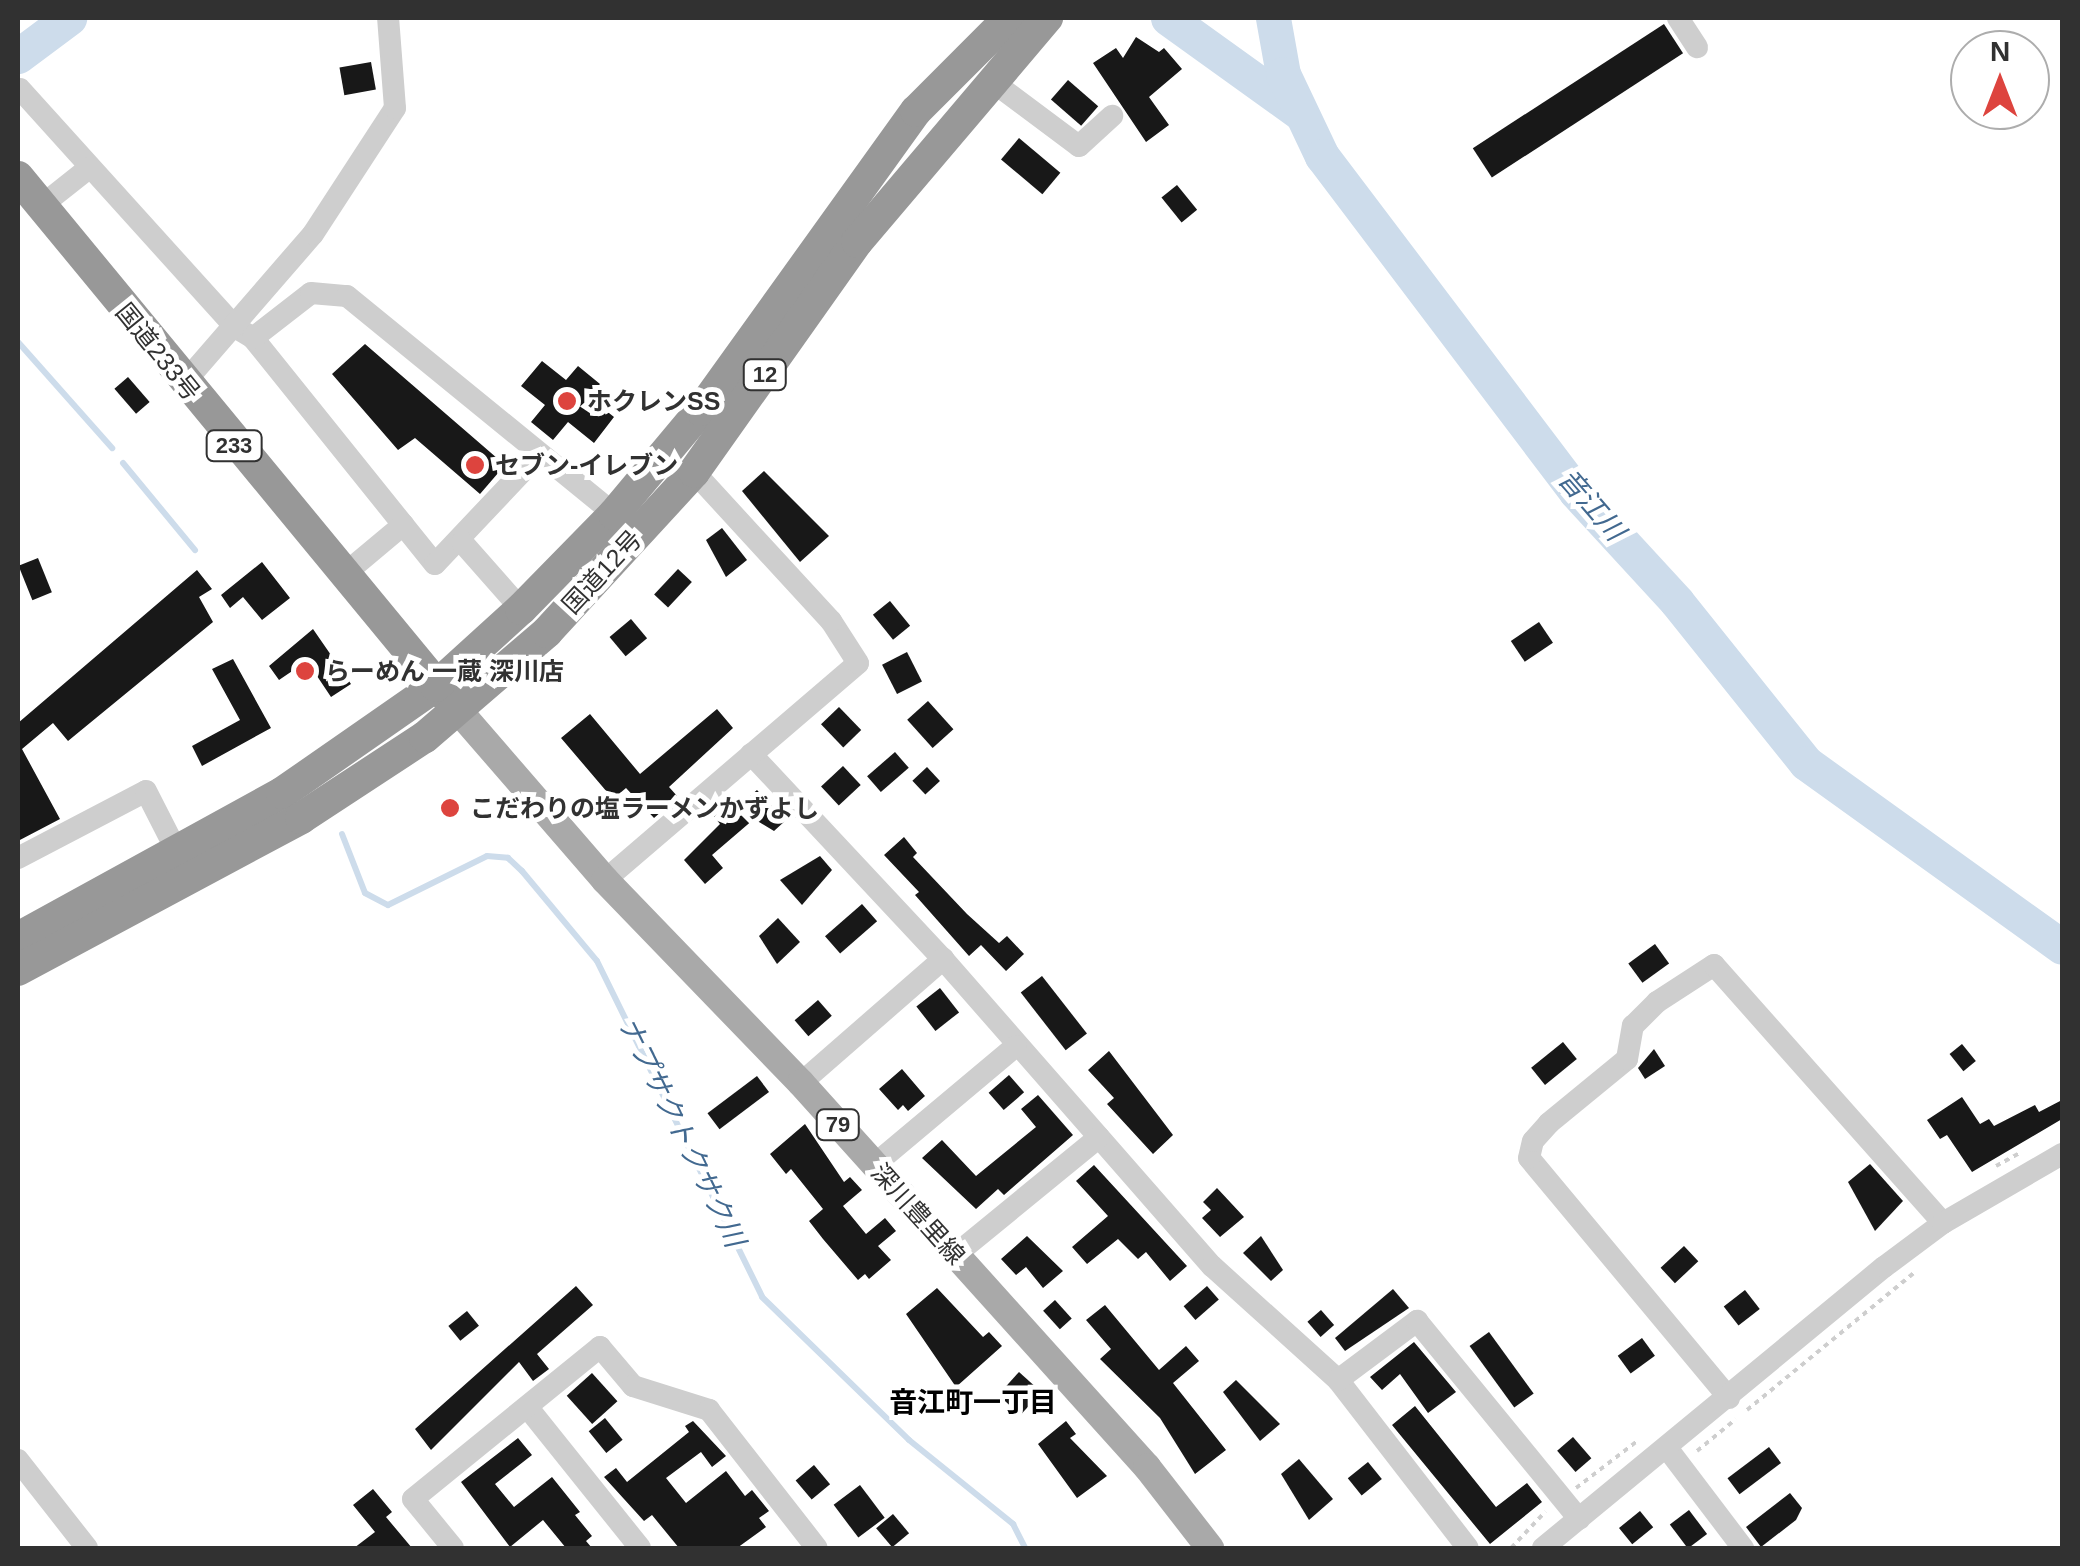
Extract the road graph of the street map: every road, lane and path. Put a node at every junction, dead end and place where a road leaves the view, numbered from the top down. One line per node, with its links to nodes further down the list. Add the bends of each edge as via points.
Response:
1 (388, 18): 12 (street, via 394,108)
2 (1008, 18): 16 (highway, 国道12号 / 12, via 916,111 701,410)
3 (1047, 18): 6 (highway, 国道12号 / 12)
4 (1678, 18): 5 (street)
5 (1696, 47)
6 (994, 82): 8 (street, via 1079,146); 15 (highway, 国道12号 / 12, via 857,242)
7 (20, 90): 9 (street)
8 (1112, 116)
9 (89, 168): 11 (street); 12 (street)
10 (18, 177): 11 (highway, 国道233号 / 233)
11 (41, 206): 13 (highway, 国道233号 / 233)
12 (244, 333): 13 (street); 14 (street, via 311,294 347,296); 17 (street)
13 (183, 384): 19 (highway, 国道233号 / 233)
14 (538, 456): 16 (street); 18 (street)
15 (694, 472): 21 (highway, 国道12号 / 12, via 548,632); 22 (street, via 831,621 858,663)
16 (614, 514): 20 (highway, 国道12号 / 12)
17 (402, 525): 18 (street, via 435,564); 19 (street)
18 (462, 542): 20 (street)
19 (342, 576): 21 (highway, 国道233号 / 233)
20 (521, 609): 21 (highway, 国道12号 / 12)
21 (447, 697): 23 (highway, 国道12号 / 12); 25 (main road, 深川豊里線 / 79); 28 (highway, 国道12号 / 12, via 302,818)
22 (751, 754): 25 (street); 27 (street)
23 (176, 850): 24 (street, via 146,791); 26 (highway, 国道12号 / 12)
24 (18, 858)
25 (605, 880): 30 (main road, 深川豊里線 / 79)
26 (18, 938)
27 (943, 959): 29 (street); 30 (street)
28 (18, 970)
29 (1016, 1046): 31 (street); 33 (street)
30 (801, 1084): 33 (main road, 深川豊里線 / 79)
31 (1099, 1137): 35 (street); 37 (street, via 1263,1318 1286,1328)
32 (2062, 1154): 34 (street)
33 (874, 1165): 35 (main road, 深川豊里線 / 79)
34 (1943, 1223): 38 (street); 38 (street, via 1714,966 1658,1002 1633,1026 1627,1060 1549,1123 1533,1140 1529,1158)
35 (955, 1255): 47 (main road, 深川豊里線 / 79)
36 (1919, 1269): 40 (path)
37 (1338, 1380): 42 (street, via 1417,1321); 48 (street)
38 (1729, 1398): 40 (street)
39 (528, 1408): 43 (street, via 600,1347 633,1386 709,1410); 45 (street, via 413,1500); 46 (street)
40 (1674, 1456): 42 (street); 50 (street)
41 (18, 1460): 44 (street)
42 (1579, 1519): 49 (street)
43 (810, 1546)
44 (88, 1548)
45 (453, 1548)
46 (640, 1548)
47 (1210, 1548)
48 (1468, 1548)
49 (1543, 1548)
50 (1743, 1548)

